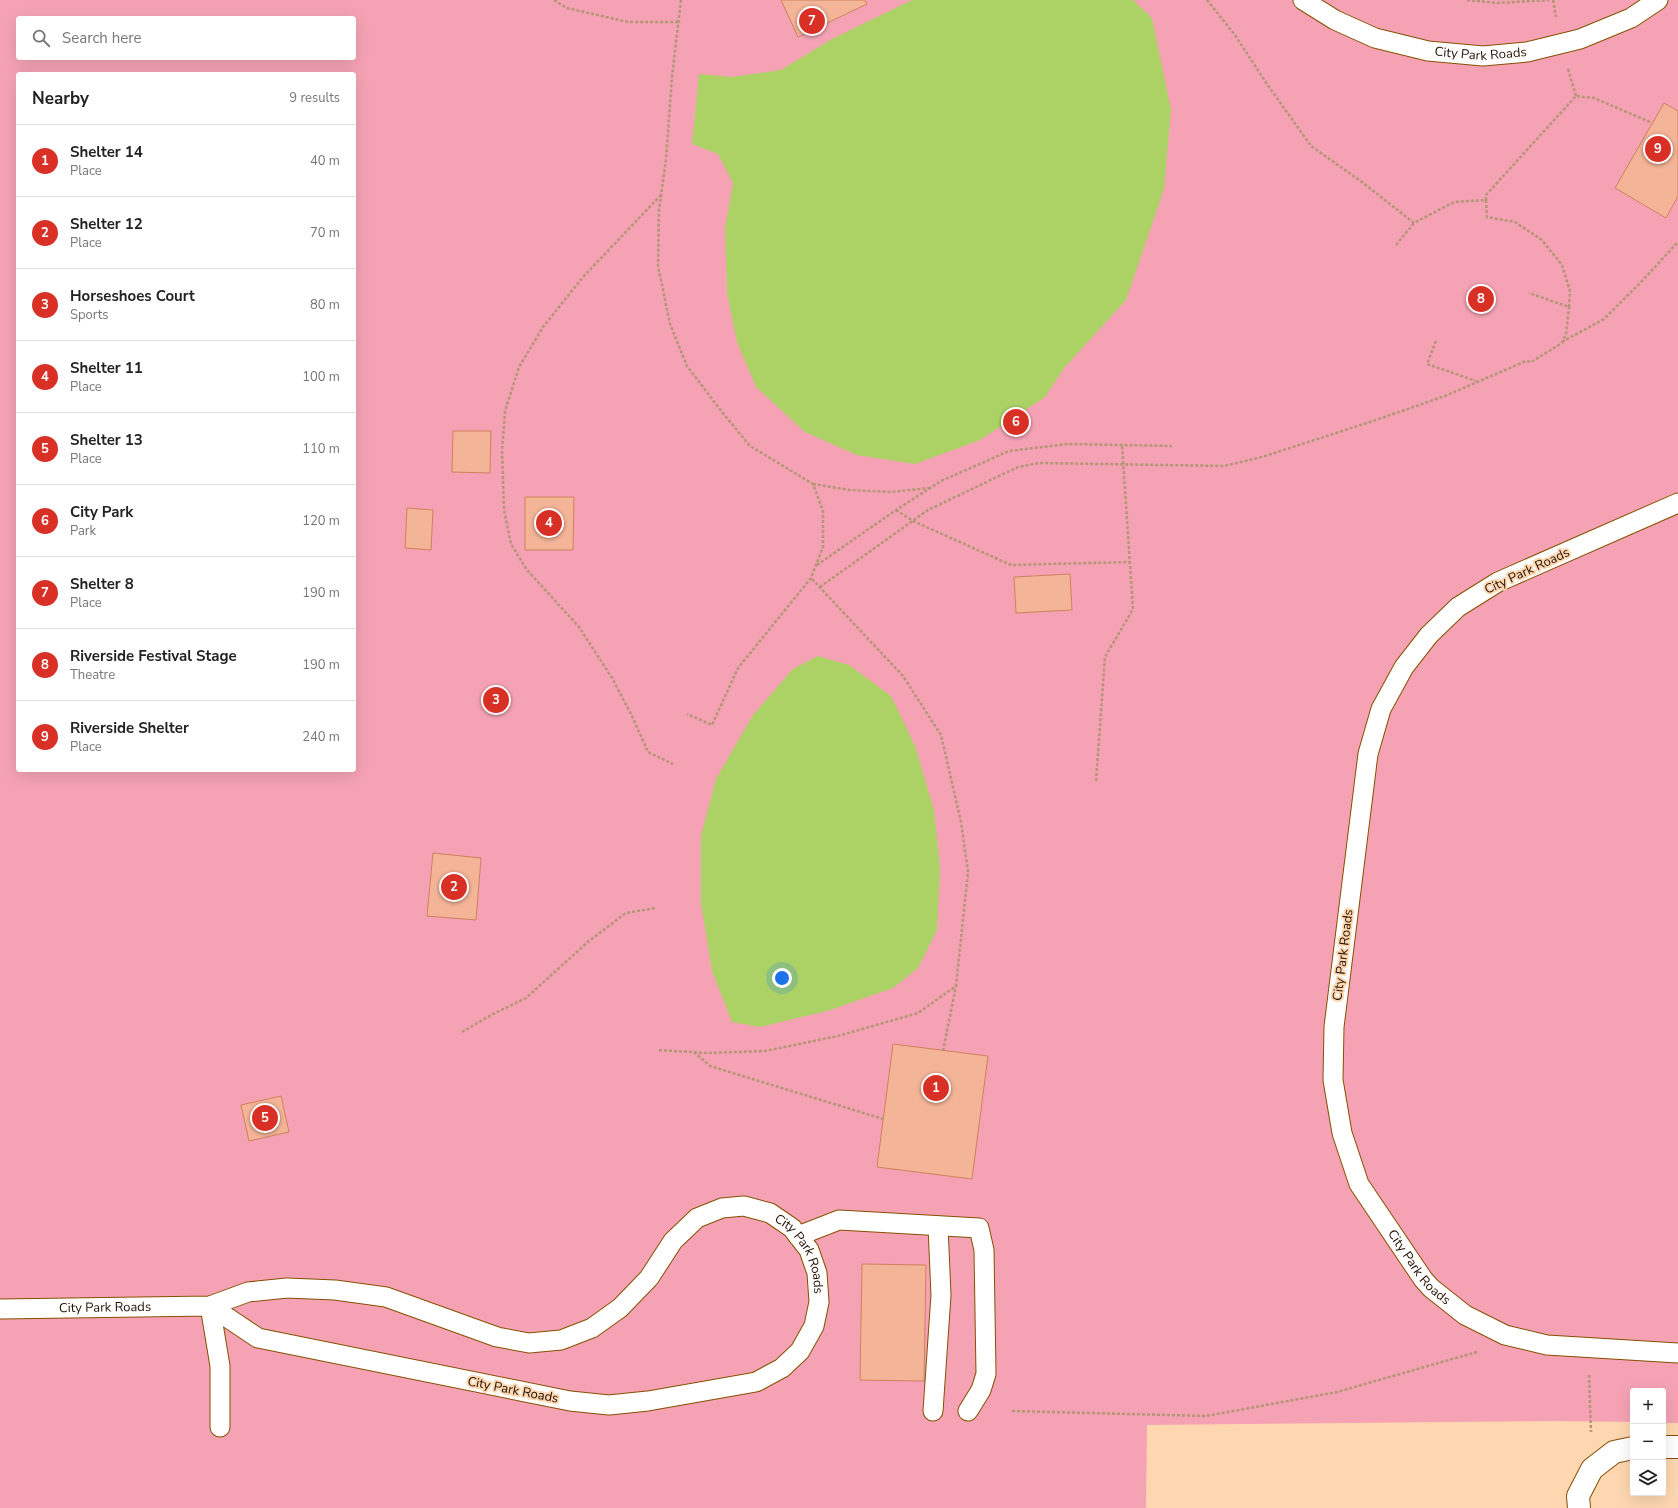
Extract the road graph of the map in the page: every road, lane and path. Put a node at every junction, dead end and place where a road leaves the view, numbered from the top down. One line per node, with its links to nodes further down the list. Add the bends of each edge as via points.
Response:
1 (554, 0): 8 (path, via 567,8 628,22)
2 (681, 0): 8 (path)
3 (1207, 0): 12 (path, via 1235,35 1311,146)
4 (1303, 0): 7 (lane, City Park Roads, via 1335,20 1375,38 1428,51 1484,56 1527,52 1580,39 1631,18)
5 (1467, 0): 6 (path, via 1497,3)
6 (1549, 0)
7 (1658, 0)
8 (678, 22): 10 (path)
9 (1650, 122): 11 (path, via 1594,98 1576,96 1486,194)
10 (661, 194): 23 (path, via 658,266 670,324 687,366 750,446); 33 (path, via 583,277 543,327 519,366 505,411 502,451 504,510 511,544 527,570 579,627 612,678 648,752)
11 (1486, 200): 12 (path, via 1454,202); 16 (path, via 1487,217 1515,222 1542,240 1562,265 1570,291)
12 (1414, 223): 14 (path)
13 (1678, 242): 18 (path, via 1604,319)
14 (1396, 245)
15 (1529, 293): 16 (path)
16 (1569, 307): 18 (path, via 1566,334)
17 (1436, 341): 19 (path, via 1427,364)
18 (1562, 343): 19 (path, via 1532,362 1526,361)
19 (1476, 382): 22 (path, via 1445,396 1363,424 1262,457 1224,466)
20 (1122, 445): 21 (path); 22 (path); 24 (path, via 1068,444 1009,451 941,481)
21 (1172, 446)
22 (1123, 464): 27 (path, via 1039,463 1018,467 928,510); 28 (path)
23 (813, 484): 24 (path, via 850,490 890,492); 29 (path, via 823,512 823,546)
24 (931, 488): 26 (path)
25 (1678, 503): 46 (lane, City Park Roads, via 1498,582 1458,607 1429,635 1404,667 1381,709 1368,754 1334,1026 1333,1080 1342,1133 1359,1184 1423,1279 1465,1315 1504,1335 1547,1345)
26 (896, 510): 27 (path); 29 (path)
27 (913, 521): 28 (path, via 1011,565); 31 (path)
28 (1129, 562): 34 (path, via 1133,609 1105,657)
29 (817, 565): 30 (path)
30 (812, 578): 31 (path); 32 (path, via 738,668 712,725)
31 (820, 587): 36 (path, via 903,676 941,735 961,822 968,872)
32 (687, 714)
33 (673, 764)
34 (1096, 781)
35 (655, 908): 37 (path, via 626,913 589,941 526,998)
36 (956, 986): 39 (path); 40 (path, via 918,1013 838,1036 765,1051)
37 (462, 1032)
38 (659, 1050): 40 (path)
39 (943, 1051)
40 (694, 1052): 41 (path, via 710,1066)
41 (883, 1119)
42 (938, 1226): 43 (lane, via 839,1220); 49 (lane, via 941,1295); 50 (lane, via 979,1228 984,1250 986,1374 981,1390)
43 (798, 1236): 44 (lane, City Park Roads, via 792,1228 770,1213 744,1206 722,1208 697,1218 673,1241 649,1278 620,1308 592,1328 561,1340 529,1343 497,1337 386,1297 335,1290 287,1288 248,1292); 44 (lane, City Park Roads, via 809,1250 817,1273 819,1302 814,1326 800,1351 782,1368 756,1382 648,1401 609,1404 570,1401 258,1338)
44 (210, 1306): 45 (lane, City Park Roads); 52 (lane, via 220,1366)
45 (0, 1309)
46 (1588, 1348): 48 (lane, City Park Roads); 56 (path)
47 (1478, 1352): 51 (path, via 1337,1392 1206,1416)
48 (1678, 1353)
49 (933, 1411)
50 (968, 1411)
51 (1012, 1411)
52 (220, 1427)
53 (1666, 1447): 54 (street)
54 (1678, 1447)
55 (1630, 1449): 56 (street, via 1614,1452)
56 (1592, 1469): 57 (street)
57 (1578, 1502)

